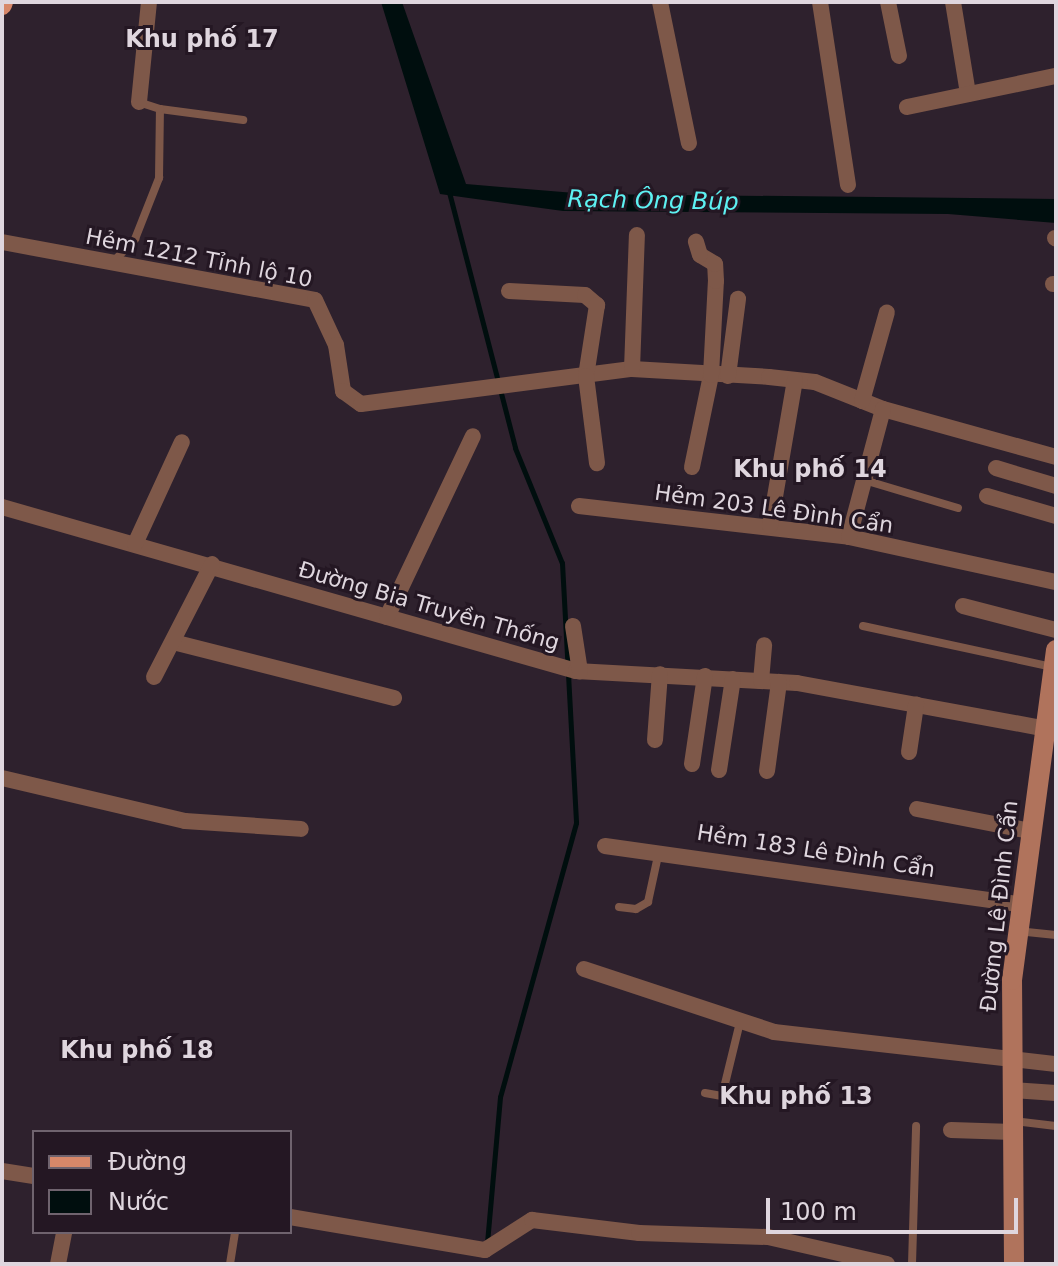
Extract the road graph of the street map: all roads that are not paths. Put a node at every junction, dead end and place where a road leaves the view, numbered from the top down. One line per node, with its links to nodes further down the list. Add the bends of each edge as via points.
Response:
1 (149, 2): 9 (street)
2 (660, 2): 13 (street)
3 (820, 2): 14 (street)
4 (888, 2): 6 (street)
5 (953, 2): 8 (street)
6 (899, 56)
7 (1056, 76): 8 (street)
8 (968, 94): 10 (street)
9 (139, 102): 11 (lane)
10 (907, 107)
11 (160, 109): 12 (lane); 18 (lane, via 159,178 151,208 135,239)
12 (243, 120)
13 (689, 143)
14 (848, 185)
15 (637, 235): 22 (street)
16 (2, 242): 18 (street, Hẻm 1212 Tỉnh lộ 10)
17 (696, 242): 24 (street, via 700,255 715,264)
18 (112, 263): 23 (street, Hẻm 1212 Tỉnh lộ 10, via 315,300 336,345 343,391 361,404)
19 (509, 291): 23 (street, via 585,295 597,305)
20 (738, 299): 24 (street)
21 (887, 312): 26 (street)
22 (632, 369): 23 (street, Hẻm 1212 Tỉnh lộ 10); 24 (street, Hẻm 1212 Tỉnh lộ 10)
23 (586, 376): 31 (street)
24 (719, 376): 25 (street, Hẻm 1212 Tỉnh lộ 10); 32 (street)
25 (795, 380): 26 (street, Hẻm 1212 Tỉnh lộ 10); 41 (street)
26 (862, 401): 27 (street, Hẻm 1212 Tỉnh lộ 10)
27 (883, 409): 30 (street, Hẻm 1212 Tỉnh lộ 10); 34 (street)
28 (473, 436): 47 (street)
29 (182, 442): 43 (street)
30 (1056, 457)
31 (597, 463)
32 (692, 467)
33 (996, 468): 35 (street)
34 (864, 480): 39 (lane); 42 (street)
35 (1056, 486)
36 (987, 496): 40 (street)
37 (579, 506): 41 (street, Hẻm 203 Lê Đình Cẩn)
38 (2, 507): 43 (street, Đường Bia Truyền Thống)
39 (958, 508)
40 (1056, 516)
41 (770, 526): 42 (street, Hẻm 203 Lê Đình Cẩn)
42 (849, 537): 45 (street, Hẻm 203 Lê Đình Cẩn)
43 (135, 544): 44 (street, Đường Bia Truyền Thống)
44 (212, 564): 47 (street, Đường Bia Truyền Thống); 51 (street)
45 (1056, 582)
46 (963, 606): 50 (street)
47 (387, 617): 54 (street, Đường Bia Truyền Thống)
48 (573, 626): 54 (street)
49 (863, 626): 53 (lane)
50 (1056, 630)
51 (173, 642): 57 (street); 61 (street)
52 (764, 645): 59 (street)
53 (1054, 658): 63 (street, Đường Lê Đình Cẩn)
54 (578, 671): 55 (street, Đường Bia Truyền Thống)
55 (660, 674): 56 (street, Đường Bia Truyền Thống); 64 (street)
56 (705, 676): 58 (street, Đường Bia Truyền Thống); 66 (street)
57 (154, 677)
58 (733, 679): 59 (street, Đường Bia Truyền Thống); 68 (street)
59 (761, 681): 60 (street, Đường Bia Truyền Thống)
60 (779, 682): 62 (street, Đường Bia Truyền Thống); 69 (street)
61 (394, 698)
62 (916, 705): 63 (street, Đường Bia Truyền Thống); 65 (street)
63 (1047, 733): 67 (street, Đường Lê Đình Cẩn)
64 (655, 740)
65 (909, 752)
66 (692, 764)
67 (1047, 768): 73 (street, Đường Lê Đình Cẩn)
68 (719, 770)
69 (767, 771)
70 (2, 778): 72 (street, via 185,821)
71 (917, 809): 73 (street)
72 (301, 829)
73 (1030, 831): 76 (street, Đường Lê Đình Cẩn)
74 (605, 846): 75 (street, Hẻm 183 Lê Đình Cẩn)
75 (659, 851): 76 (street, Hẻm 183 Lê Đình Cẩn); 77 (lane, via 648,902 636,909)
76 (1020, 904): 78 (street, Đường Lê Đình Cẩn)
77 (619, 907)
78 (1017, 931): 79 (lane); 82 (street, Đường Lê Đình Cẩn)
79 (1056, 935)
80 (584, 969): 81 (street)
81 (740, 1022): 82 (street, via 790,1034); 85 (lane, via 722,1096)
82 (1013, 1060): 83 (street); 84 (street, Đường Lê Đình Cẩn)
83 (1056, 1064)
84 (1013, 1090): 86 (street); 88 (street, Đường Lê Đình Cẩn)
85 (705, 1093)
86 (1056, 1093)
87 (916, 1126): 99 (lane)
88 (1013, 1126): 89 (lane); 90 (street); 100 (street, Đường Lê Đình Cẩn)
89 (1056, 1126)
90 (951, 1130)
91 (2, 1171): 92 (street)
92 (32, 1176)
93 (292, 1217): 98 (street, via 485,1250 510,1232 542,1220 639,1233 768,1237)
94 (64, 1234): 96 (street)
95 (235, 1234): 97 (lane)
96 (58, 1264)
97 (230, 1264)
98 (887, 1264)
99 (912, 1264)
100 (1014, 1264)

